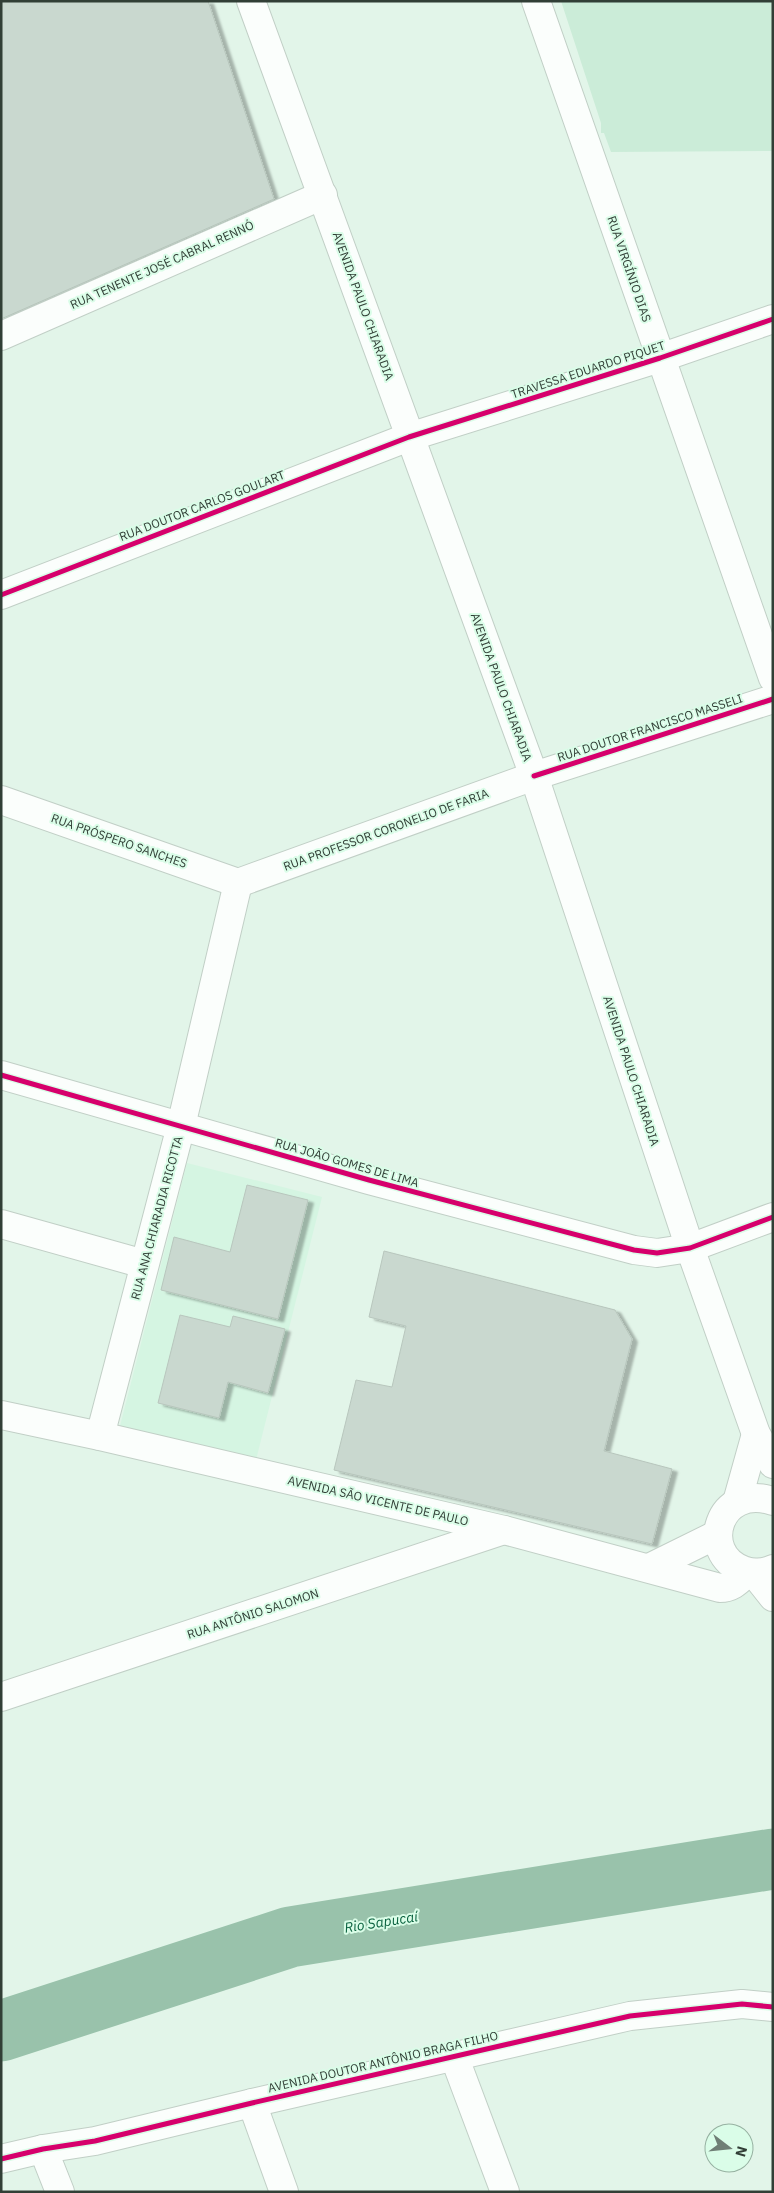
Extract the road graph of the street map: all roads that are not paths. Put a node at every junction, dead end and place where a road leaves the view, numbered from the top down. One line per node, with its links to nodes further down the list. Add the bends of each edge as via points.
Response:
1 (251, 1): 3 (street, AVENIDA PAULO CHIARADIA)
2 (536, 1): 6 (street, RUA VIRGÍNIO DIAS)
3 (323, 195): 5 (street, RUA TENENTE JOSÉ CABRAL RENNÓ); 7 (street, AVENIDA PAULO CHIARADIA)
4 (773, 320): 6 (street, TRAVESSA EDUARDO PIQUET)
5 (1, 336)
6 (660, 358): 7 (street, TRAVESSA EDUARDO PIQUET); 9 (street, RUA VIRGÍNIO DIAS)
7 (409, 437): 8 (street, RUA DOUTOR CARLOS GOULART); 11 (street, AVENIDA PAULO CHIARADIA)
8 (1, 595)
9 (773, 678)
10 (773, 699): 11 (street, RUA DOUTOR FRANCISCO MASSELI)
11 (534, 776): 13 (street, RUA PROFESSOR CORONELIO DE FARIA); 18 (street, AVENIDA PAULO CHIARADIA)
12 (1, 800): 13 (street, RUA PRÓSPERO SANCHES)
13 (238, 883): 15 (street, RUA ANA CHIARADIA RICOTTA)
14 (1, 1075): 15 (street, RUA JOÃO GOMES DE LIMA)
15 (181, 1126): 18 (street, RUA JOÃO GOMES DE LIMA, via 634,1250 658,1253); 19 (street, RUA ANA CHIARADIA RICOTTA)
16 (773, 1217): 18 (street, RUA JOÃO GOMES DE LIMA)
17 (1, 1224): 19 (street)
18 (690, 1248): 21 (street, AVENIDA PAULO CHIARADIA)
19 (144, 1264): 22 (street, RUA ANA CHIARADIA RICOTTA)
20 (1, 1415): 22 (street, AVENIDA SÃO VICENTE DE PAULO)
21 (756, 1434): 23 (street, AVENIDA PAULO CHIARADIA); 25 (street)
22 (100, 1436): 26 (street, AVENIDA SÃO VICENTE DE PAULO)
23 (773, 1464)
24 (773, 1501): 25 (street, via 749,1497)
25 (737, 1502): 27 (street, via 720,1521)
26 (504, 1530): 28 (street, AVENIDA SÃO VICENTE DE PAULO); 31 (street, RUA ANTÔNIO SALOMON)
27 (718, 1534): 28 (street); 29 (street, via 720,1547 735,1568)
28 (649, 1568): 29 (street, AVENIDA SÃO VICENTE DE PAULO, via 720,1588 728,1588)
29 (758, 1571): 30 (street)
30 (773, 1598)
31 (1, 1697)
32 (773, 2007): 33 (street, AVENIDA DOUTOR ANTÔNIO BRAGA FILHO, via 742,2004 630,2016)
33 (454, 2056): 34 (street, AVENIDA DOUTOR ANTÔNIO BRAGA FILHO); 39 (street)
34 (252, 2103): 35 (street, AVENIDA DOUTOR ANTÔNIO BRAGA FILHO, via 95,2141); 38 (street)
35 (43, 2149): 36 (street, AVENIDA DOUTOR ANTÔNIO BRAGA FILHO); 37 (street)
36 (1, 2160)
37 (60, 2192)
38 (284, 2192)
39 (505, 2192)

